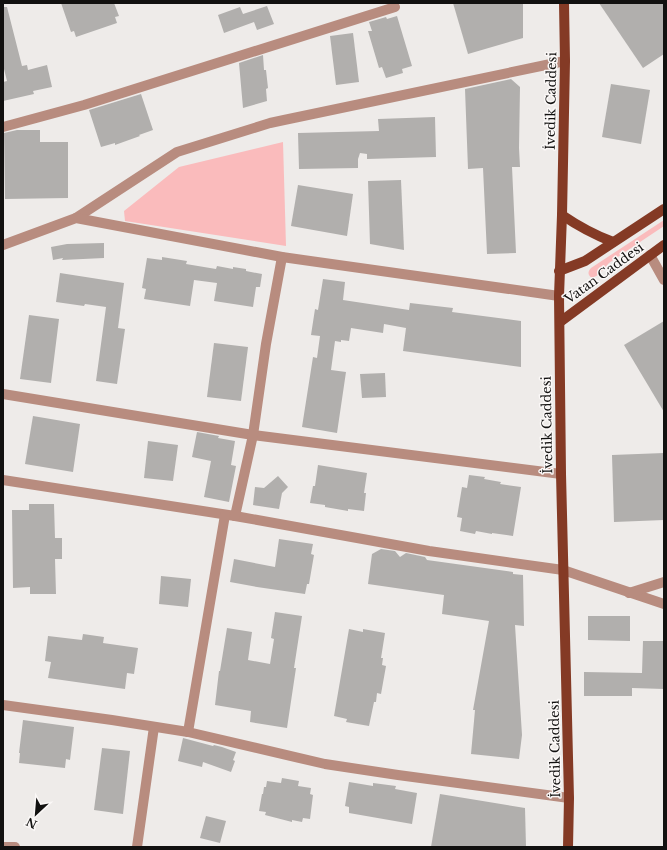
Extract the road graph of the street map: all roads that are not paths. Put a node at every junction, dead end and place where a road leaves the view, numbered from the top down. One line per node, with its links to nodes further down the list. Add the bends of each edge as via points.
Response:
1 (564, 3): 3 (main road, İvedik Caddesi)
2 (396, 7): 4 (street)
3 (565, 61): 6 (main road, İvedik Caddesi); 7 (street, via 284,120 177,152)
4 (3, 127)
5 (664, 209): 8 (main road, Vatan Caddesi)
6 (562, 215): 8 (main road, Vatan Caddesi, via 595,235); 13 (main road, İvedik Caddesi)
7 (76, 218): 9 (street); 12 (street)
8 (613, 242): 13 (main road, Vatan Caddesi, via 585,261)
9 (3, 245)
10 (664, 246): 11 (main road, Vatan Caddesi)
11 (650, 255): 14 (street); 16 (main road, Vatan Caddesi)
12 (282, 257): 15 (street); 18 (street)
13 (559, 270): 15 (main road, İvedik Caddesi)
14 (664, 280)
15 (559, 296): 16 (main road, İvedik Caddesi)
16 (560, 322): 19 (main road, İvedik Caddesi)
17 (3, 394): 18 (street)
18 (253, 435): 19 (street); 21 (street)
19 (561, 474): 22 (main road, İvedik Caddesi)
20 (3, 480): 21 (street)
21 (230, 515): 22 (street, via 429,551); 28 (street)
22 (563, 570): 24 (street); 29 (main road, İvedik Caddesi)
23 (664, 582): 24 (street)
24 (629, 593): 25 (street)
25 (664, 604)
26 (3, 705): 27 (street)
27 (154, 727): 28 (street); 32 (street)
28 (188, 732): 29 (street, via 325,764)
29 (569, 798): 33 (main road, İvedik Caddesi)
30 (3, 847): 31 (street)
31 (15, 847)
32 (137, 847)
33 (568, 847)

